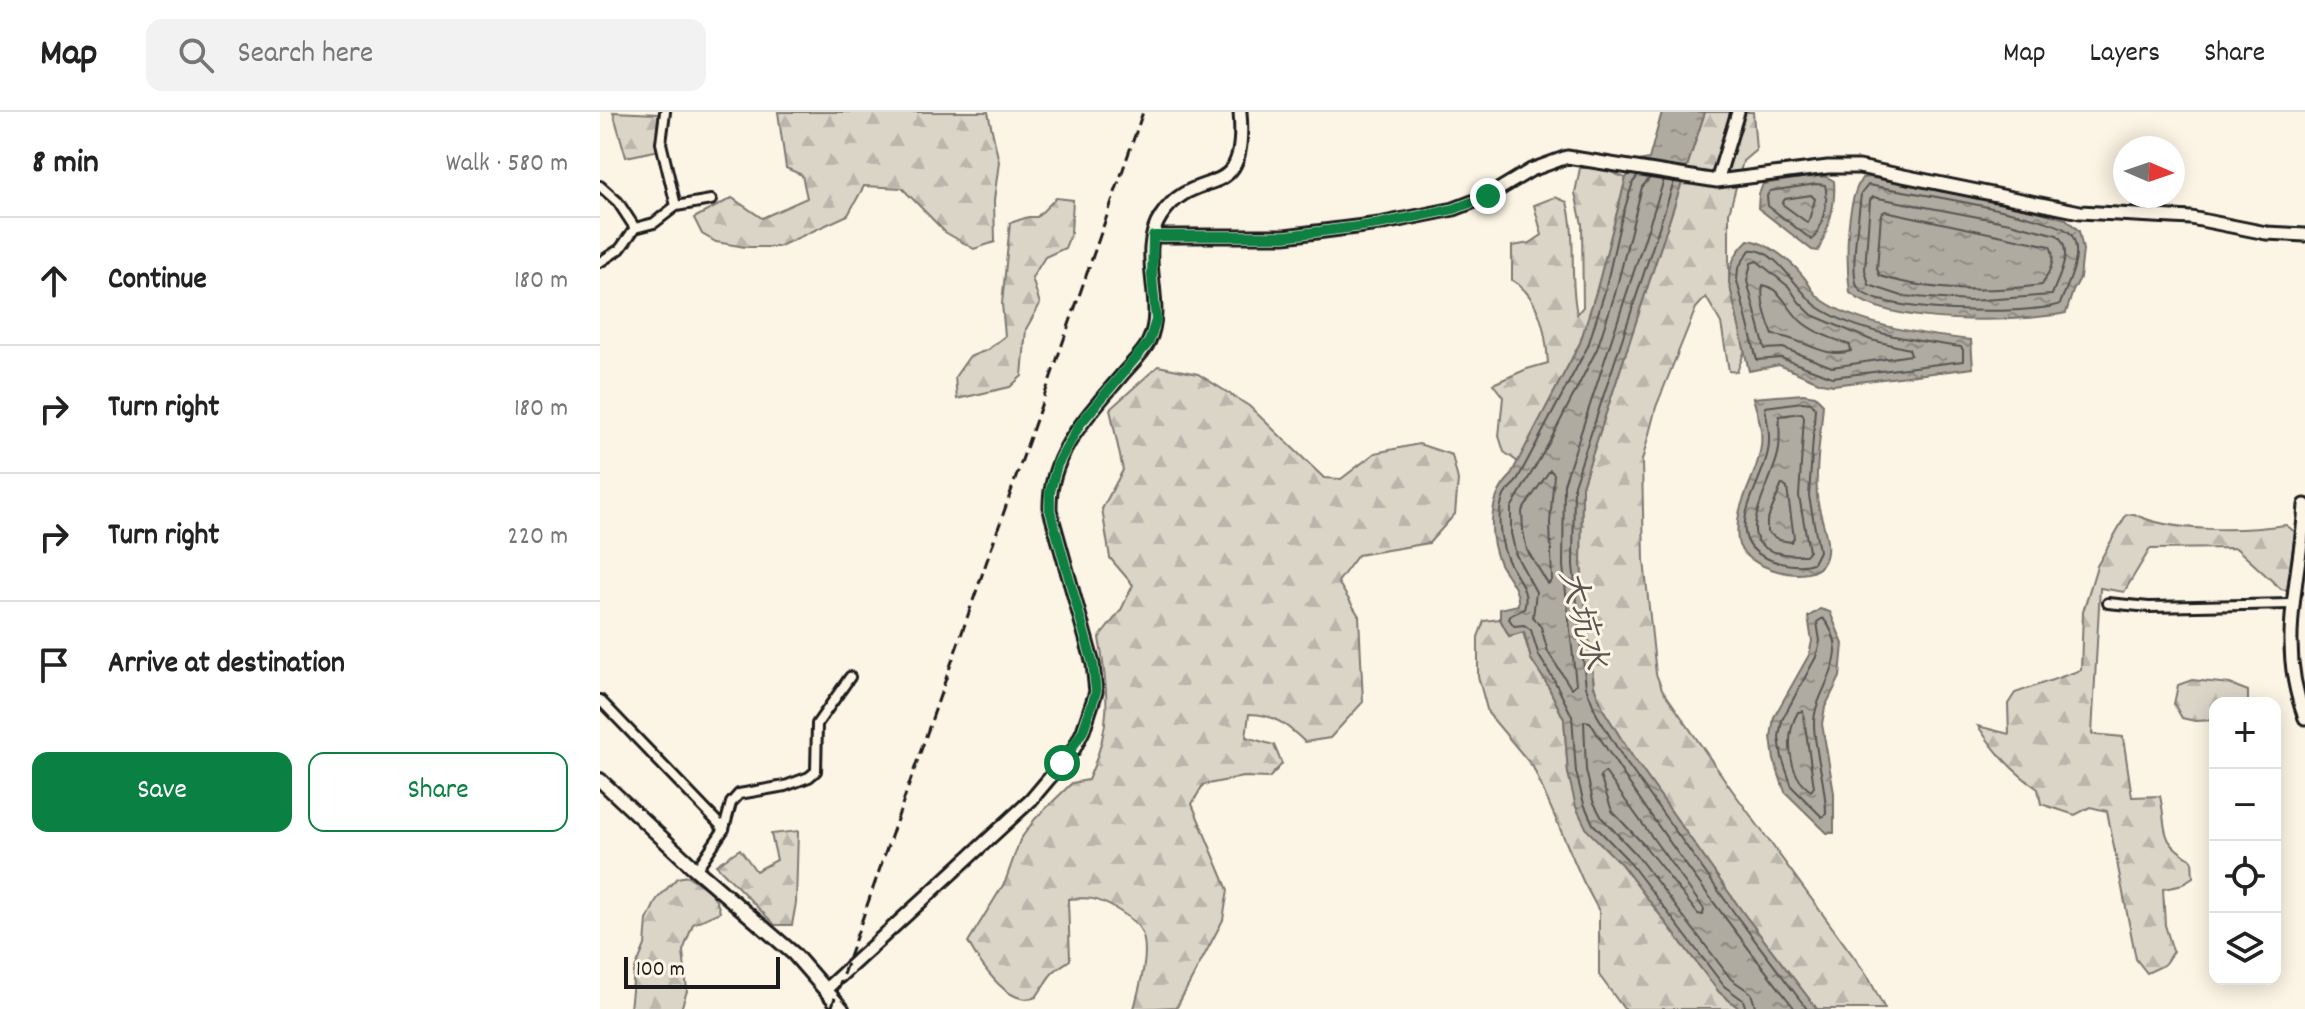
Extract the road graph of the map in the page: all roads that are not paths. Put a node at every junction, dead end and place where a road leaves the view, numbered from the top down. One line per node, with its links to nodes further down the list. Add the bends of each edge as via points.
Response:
1 (665, 112): 7 (street, via 661,143)
2 (1240, 112): 10 (street, via 1238,162 1225,177 1169,206)
3 (1738, 112): 4 (street)
4 (1717, 181): 9 (street, via 1859,167 2080,212 2191,218); 10 (street, via 1567,157 1454,209 1379,224 1285,236)
5 (600, 186): 8 (street)
6 (711, 200): 7 (street)
7 (676, 206): 8 (street, via 654,223)
8 (635, 228): 11 (street, via 620,249)
9 (2305, 235)
10 (1153, 236): 22 (street, via 1156,320 1149,342 1080,424 1057,465 1050,492 1050,510 1093,664 1096,692 1083,731 1031,800)
11 (600, 262)
12 (2305, 505): 13 (street)
13 (2303, 561): 15 (street)
14 (2108, 603): 15 (street)
15 (2291, 604): 18 (street, via 2290,658)
16 (850, 677): 20 (street, via 817,724 816,771 785,786 739,794)
17 (600, 700): 20 (street)
18 (2305, 718)
19 (600, 780): 21 (main road)
20 (724, 829): 21 (street)
21 (696, 870): 22 (main road, via 794,954)
22 (826, 989): 23 (main road)
23 (842, 1009)

